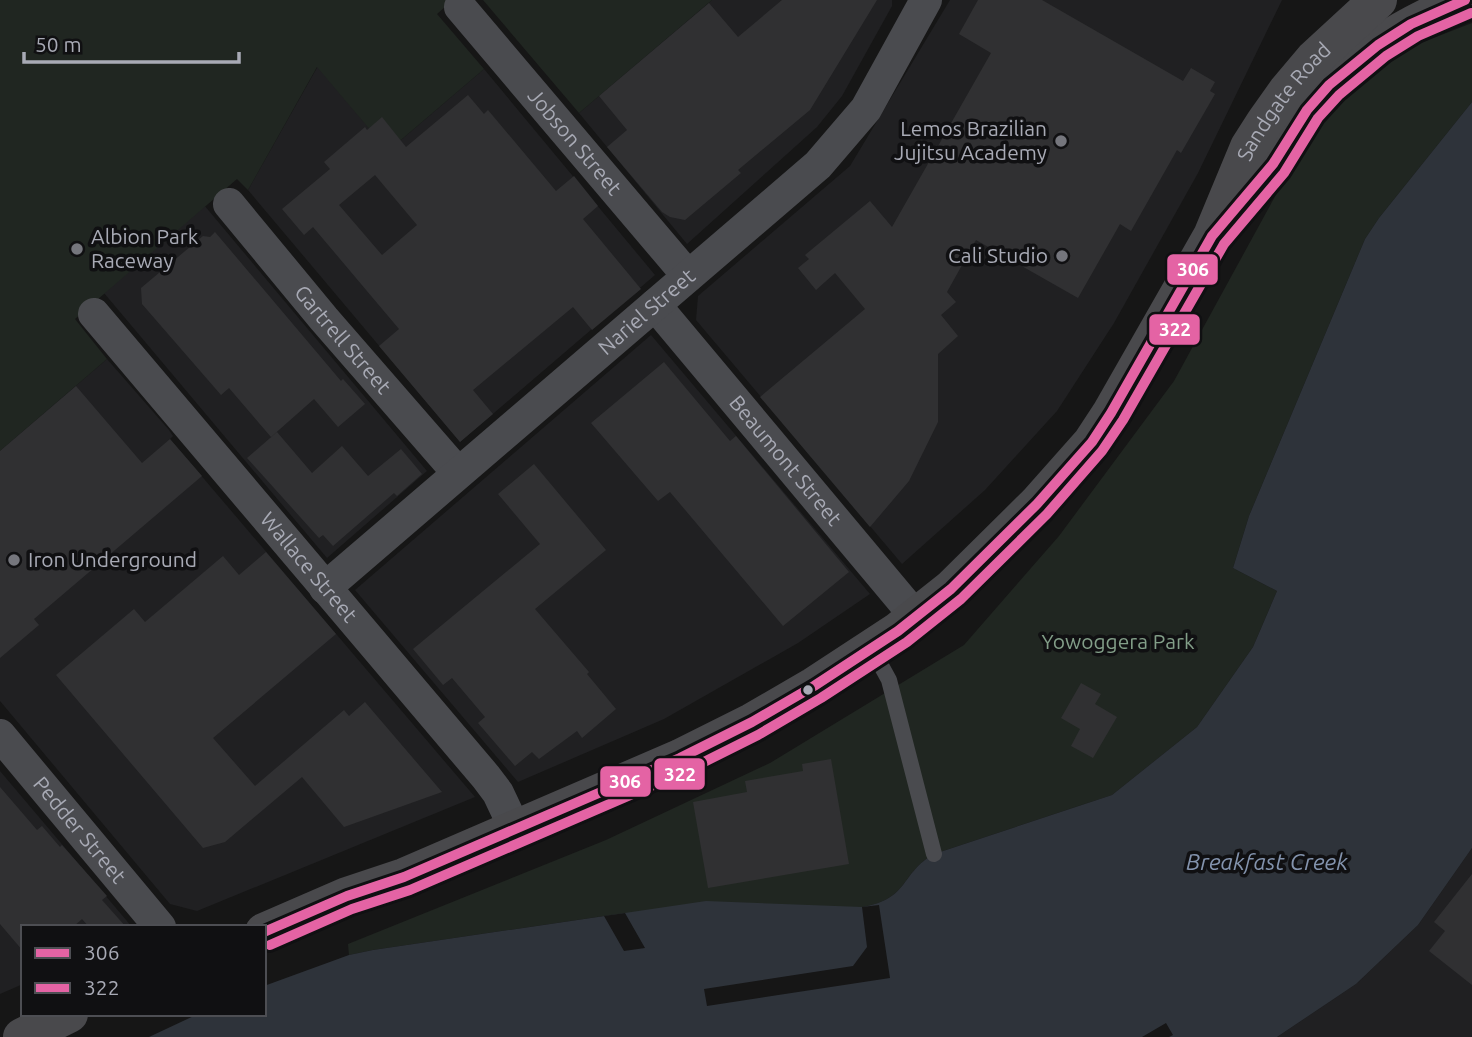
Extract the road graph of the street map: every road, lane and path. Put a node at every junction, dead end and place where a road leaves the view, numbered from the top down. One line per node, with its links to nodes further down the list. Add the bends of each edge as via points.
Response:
1 (926, 0): 6 (street, Nariel Street, via 866,109 834,147)
2 (1465, 0): 4 (main road, Sandgate Road, via 1411,24)
3 (460, 7): 6 (street, Jobson Street)
4 (1364, 16): 11 (main road, Sandgate Road, via 1314,59 1286,91 1249,147 1212,236 1092,442 1037,504)
5 (229, 204): 9 (street, Gartrell Street)
6 (688, 276): 7 (street, Nariel Street)
7 (655, 305): 9 (street, Nariel Street); 11 (street, Beaumont Street)
8 (94, 314): 10 (street, Wallace Street)
9 (458, 473): 10 (street, Nariel Street)
10 (325, 588): 14 (street, Wallace Street, via 486,777)
11 (916, 617): 12 (main road, Sandgate Road)
12 (872, 649): 14 (main road, Sandgate Road, via 752,722 689,754); 15 (lane, via 889,680)
13 (0, 735): 16 (street, Pedder Street)
14 (515, 829): 17 (main road, Sandgate Road)
15 (934, 854)
16 (158, 925)
17 (266, 931)
18 (65, 1016): 19 (main road)
19 (22, 1037)

